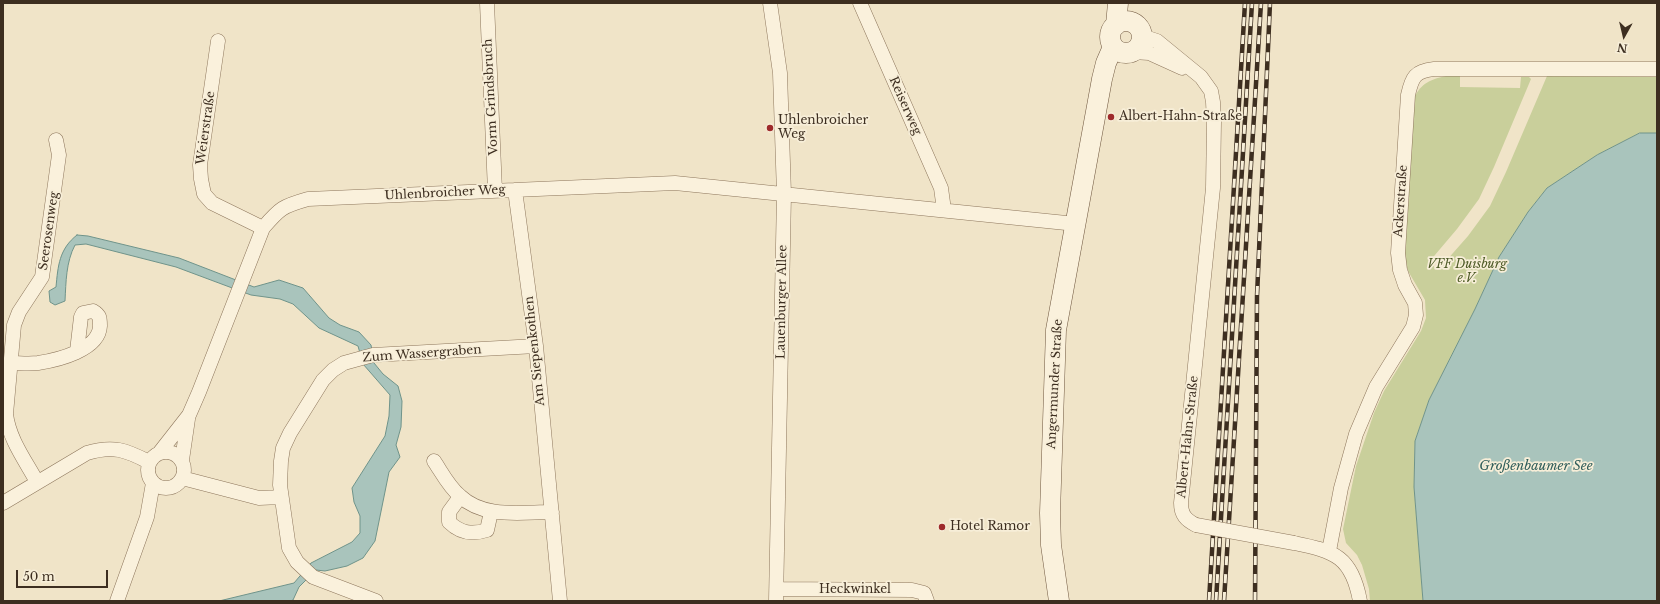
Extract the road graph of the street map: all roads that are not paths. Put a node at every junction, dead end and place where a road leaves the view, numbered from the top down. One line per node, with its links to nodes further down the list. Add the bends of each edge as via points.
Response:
1 (489, 3): 11 (street, Vorm Grindsbruch)
2 (770, 3): 12 (street, Lauenburger Allee, via 780,73)
3 (860, 3): 13 (street, Reiserweg, via 941,188)
4 (1118, 3): 6 (main road, Angermunder Straße)
5 (1128, 3): 6 (main road)
6 (1127, 39): 14 (main road, Angermunder Straße, via 1100,98); 32 (street, Albert-Hahn-Straße, bridge, via 1149,53 1201,77 1211,91 1213,102 1212,188 1181,510 1184,516 1196,525)
7 (218, 41): 15 (street, Weierstraße, via 200,165 204,194 212,203)
8 (1657, 69): 32 (street, Ackerstraße, via 1434,69 1421,70 1415,76 1408,95 1398,253 1400,270 1415,303 1416,315 1413,327 1376,387 1356,434 1341,488)
9 (56, 140): 18 (street, Seerosenweg, via 59,155 42,277 19,312 14,325)
10 (515, 190): 11 (street, Uhlenbroicher Weg); 12 (street, Uhlenbroicher Weg, via 674,183); 16 (street, Am Siepenkothen)
11 (495, 191): 15 (street, Uhlenbroicher Weg, via 308,199 280,209)
12 (784, 194): 13 (street, Uhlenbroicher Weg); 33 (street, Lauenburger Allee)
13 (944, 210): 14 (street, Uhlenbroicher Weg)
14 (1076, 224): 38 (main road, Angermunder Straße, via 1056,330 1050,531)
15 (263, 228): 19 (street, Uhlenbroicher Weg)
16 (536, 346): 28 (street, Zum Wassergraben, via 367,356 344,363 324,380 290,433 283,448 281,461); 31 (street, Am Siepenkothen)
17 (77, 351): 18 (street, via 59,359 37,363)
18 (10, 363): 25 (street, Seerosenweg, via 6,414 8,425 11,436)
19 (189, 415): 20 (street, Uhlenbroicher Weg); 21 (street, Uhlenbroicher Weg)
20 (160, 452): 21 (street, via 173,452); 23 (street, Uhlenbroicher Weg)
21 (182, 460): 24 (street, Uhlenbroicher Weg)
22 (434, 461): 27 (street)
23 (149, 462): 25 (street, via 128,451 101,449); 26 (street, via 148,473)
24 (182, 478): 26 (street, via 175,486); 28 (street, via 259,498)
25 (37, 482): 29 (street)
26 (159, 485): 34 (street)
27 (460, 496): 30 (street); 30 (street, via 449,512 449,522 456,529 479,533 487,530)
28 (281, 497): 35 (street, Zum Wassergraben, via 288,548 301,567 313,577)
29 (3, 503)
30 (491, 512): 31 (street)
31 (552, 512): 36 (street, Am Siepenkothen)
32 (1329, 551): 39 (street, Albert-Hahn-Straße, via 1350,570)
33 (776, 595): 37 (street, Heckwinkel, via 912,590 924,593)
34 (118, 599)
35 (376, 601)
36 (560, 601)
37 (926, 601)
38 (1059, 601)
39 (1360, 601)

